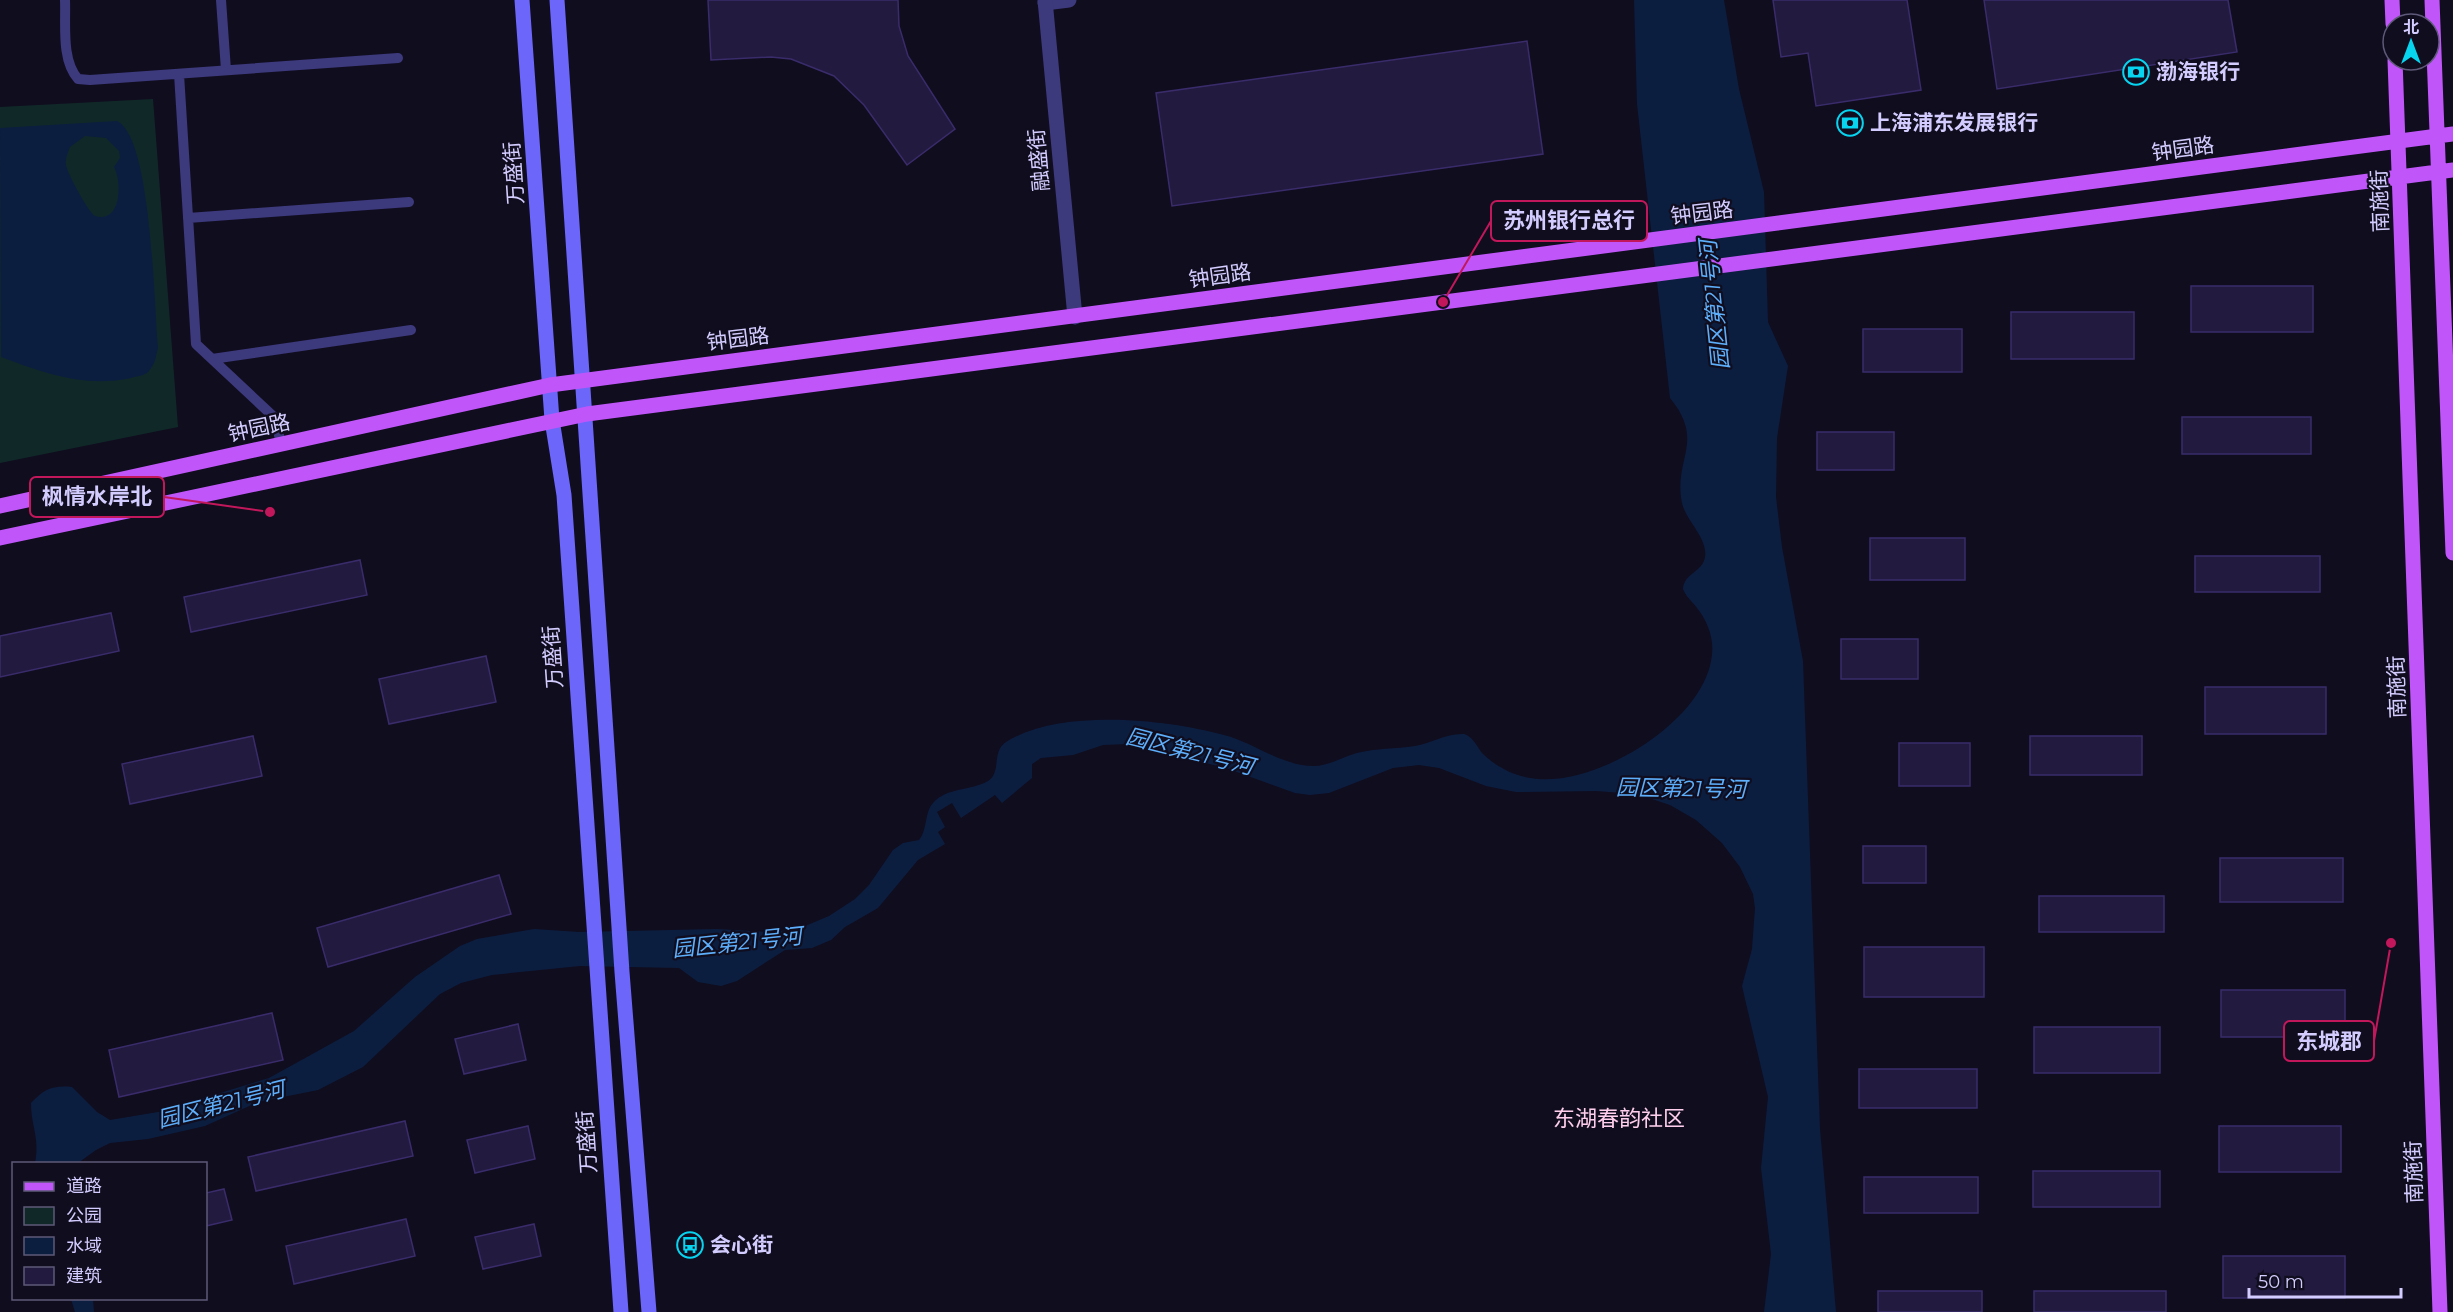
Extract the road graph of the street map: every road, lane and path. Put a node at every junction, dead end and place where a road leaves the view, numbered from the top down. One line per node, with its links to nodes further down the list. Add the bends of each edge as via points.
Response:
1 (65, 0): 11 (lane, via 68,58 70,70 78,79)
2 (221, 0): 9 (lane)
3 (522, 0): 24 (main road, 万盛街)
4 (557, 0): 23 (main road)
5 (1069, 0): 7 (street)
6 (2432, 0): 13 (main road)
7 (1045, 1): 20 (street, 融盛街)
8 (398, 58): 9 (lane)
9 (226, 70): 11 (lane)
10 (2395, 72): 14 (main road, 南施街)
11 (179, 74): 19 (lane)
12 (2453, 134): 13 (main road, 钟园路)
13 (2437, 136): 14 (main road, 钟园路); 16 (main road)
14 (2398, 141): 17 (main road, 南施街); 20 (main road, 钟园路)
15 (2453, 170): 16 (main road)
16 (2437, 172): 17 (main road); 30 (main road)
17 (2400, 177): 25 (main road); 33 (main road, 南施街)
18 (409, 202): 19 (lane)
19 (188, 218): 22 (lane, via 196,344)
20 (1075, 317): 23 (main road, 钟园路)
21 (411, 330): 22 (lane)
22 (212, 359): 27 (lane, via 274,417)
23 (584, 380): 24 (main road, 钟园路); 25 (main road)
24 (550, 385): 26 (main road, 万盛街); 27 (main road, 钟园路)
25 (587, 414): 26 (main road); 32 (main road, via 622,972)
26 (552, 420): 29 (main road); 31 (main road, 万盛街, via 564,495)
27 (281, 444): 28 (main road, 钟园路)
28 (0, 506)
29 (0, 538)
30 (2453, 553)
31 (621, 1312)
32 (649, 1312)
33 (2440, 1312)

